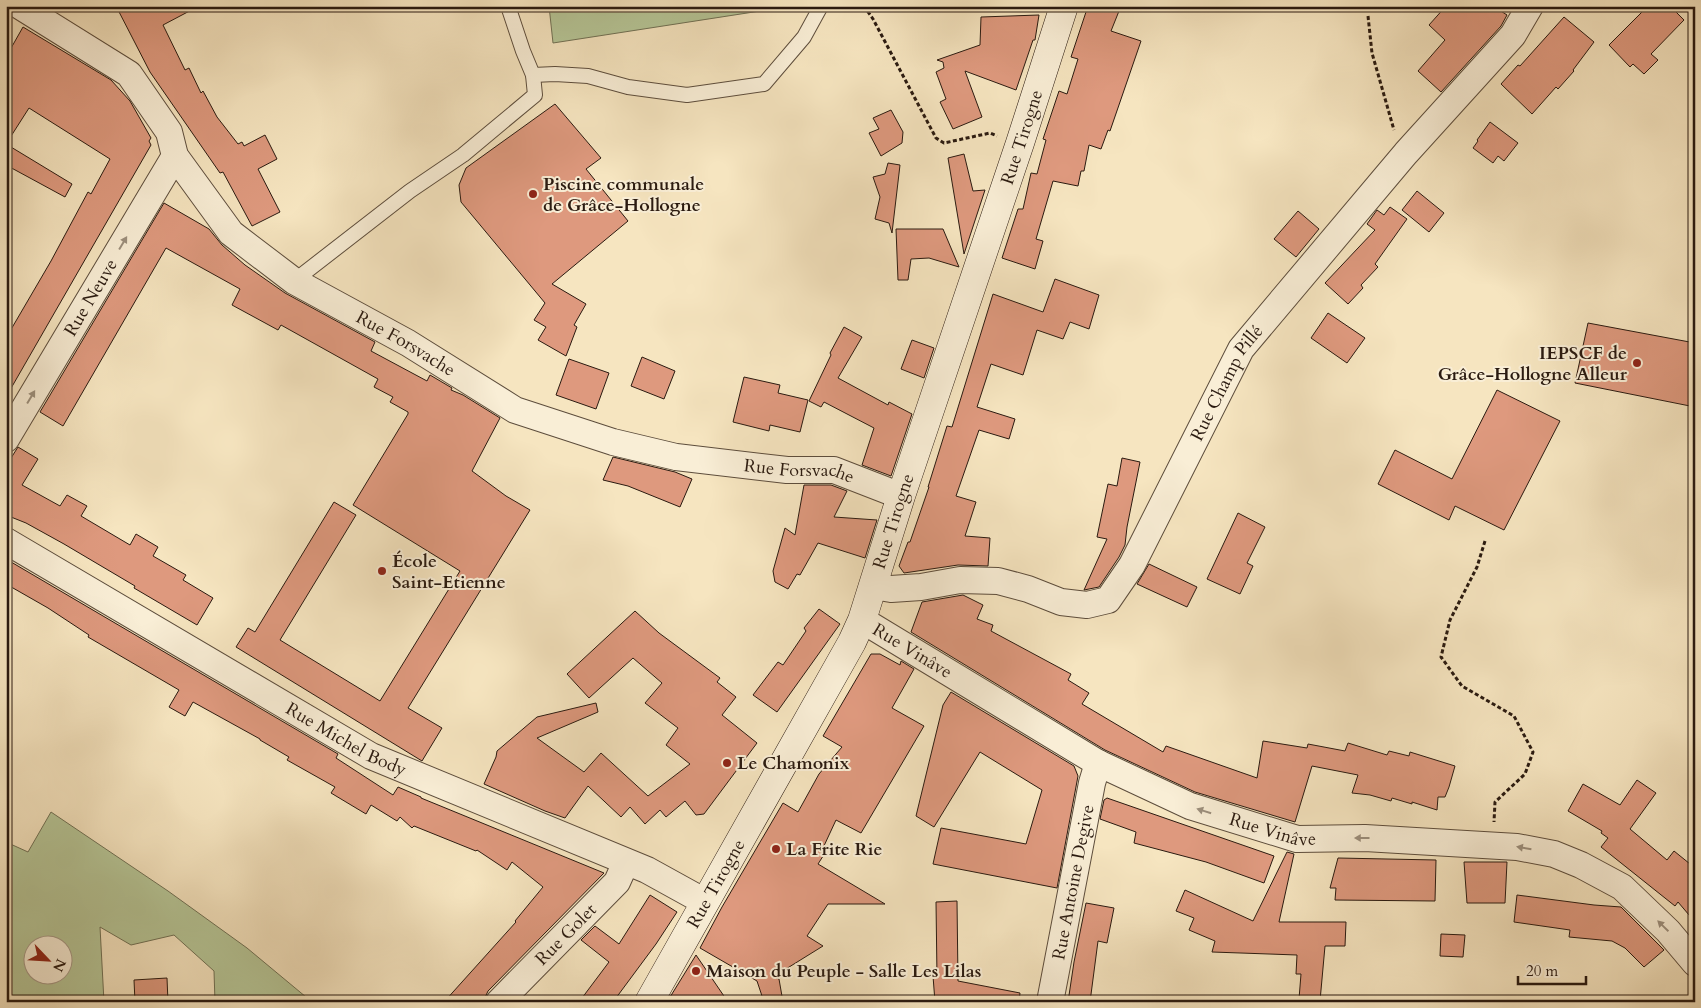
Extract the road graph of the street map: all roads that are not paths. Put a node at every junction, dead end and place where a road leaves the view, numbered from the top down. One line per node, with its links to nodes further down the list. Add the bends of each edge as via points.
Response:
1 (20, 6): 7 (street, Rue Forsvache, via 130,74 169,132)
2 (508, 6): 6 (lane)
3 (821, 6): 6 (lane, via 804,37 764,84 687,95 628,87 588,76)
4 (1064, 6): 10 (street, Rue Tirogne)
5 (1530, 6): 12 (street, Rue Champ Pillé, via 1513,35 1406,153 1241,349 1132,565 1108,600 1087,605 1061,602 998,581 960,580 891,589)
6 (533, 75): 8 (lane, via 535,95 463,155 410,191)
7 (175, 156): 8 (street, Rue Forsvache, via 231,233); 9 (street, Rue Neuve, one-way to 7)
8 (294, 281): 10 (street, Rue Forsvache, via 408,343 515,410 613,442 676,457 787,470 834,470)
9 (6, 439)
10 (901, 496): 12 (street, Rue Tirogne)
11 (6, 541): 15 (street, Rue Michel Body, via 371,756)
12 (873, 586): 13 (street, Rue Tirogne)
13 (862, 620): 14 (street, Rue Vinâve); 16 (street, Rue Tirogne)
14 (1098, 763): 17 (street, Rue Vinâve, one-way to 14, via 1668,931 1622,888 1554,854 1492,845 1365,838 1297,839 1190,806); 20 (street, Rue Antoine Degive)
15 (626, 862): 16 (street, Rue Michel Body); 18 (street, Rue Golet, via 617,882)
16 (705, 902): 19 (street, Rue Tirogne)
17 (1695, 963)
18 (499, 1002)
19 (649, 1002)
20 (1050, 1002)

